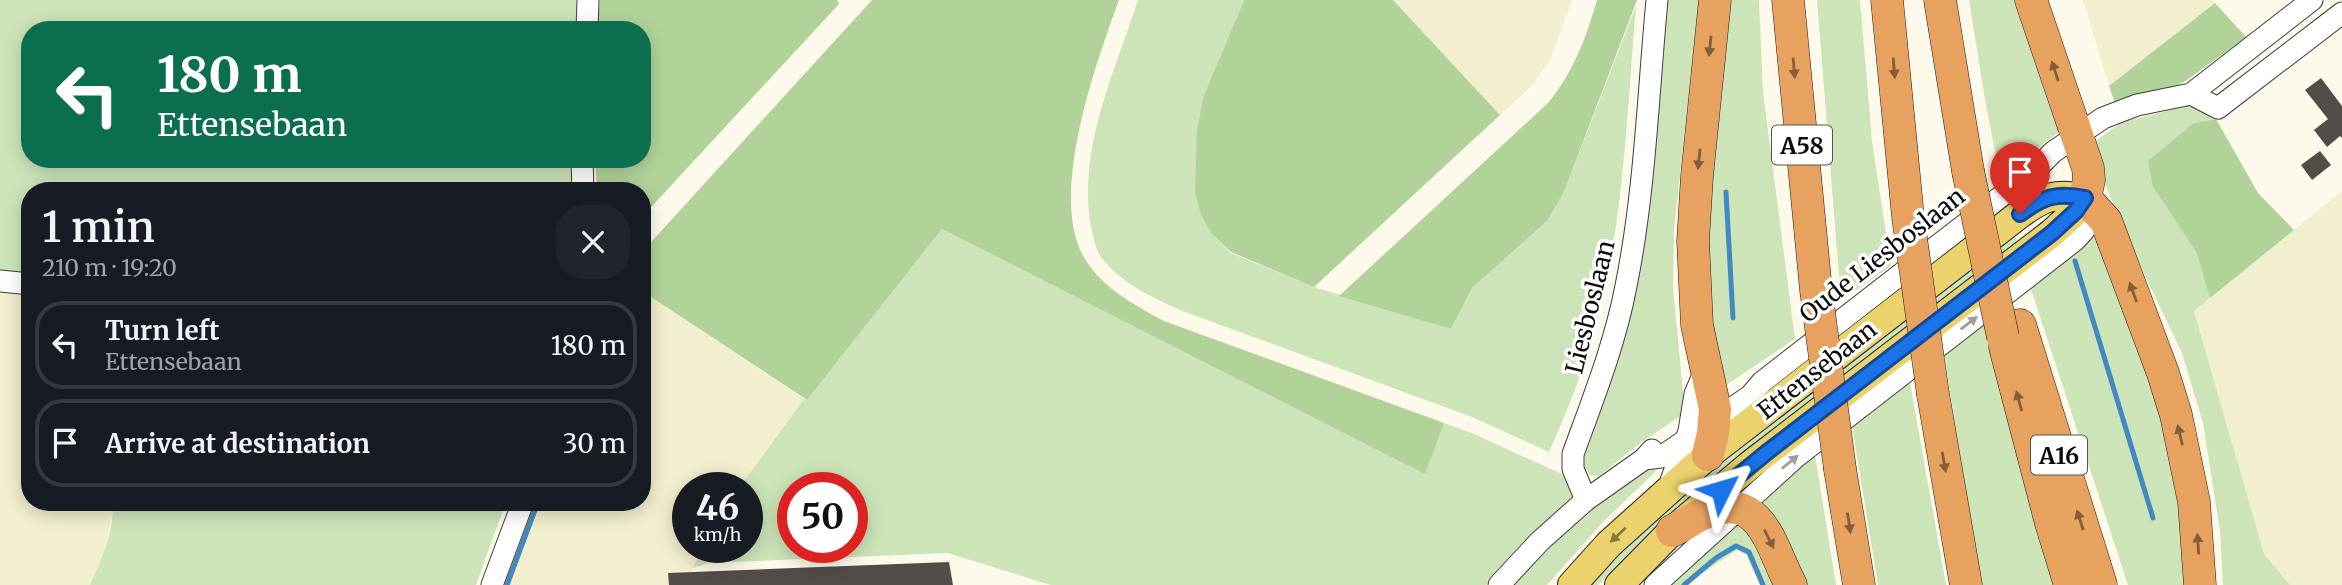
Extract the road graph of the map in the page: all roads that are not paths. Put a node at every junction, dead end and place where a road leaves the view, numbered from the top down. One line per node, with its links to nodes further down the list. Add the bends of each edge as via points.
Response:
1 (588, 0): 11 (street)
2 (1657, 0): 20 (street, Liesboslaan, via 1626,288 1573,454 1573,469)
3 (1715, 0): 19 (highway, one-way to 19, via 1693,242 1697,325 1706,366)
4 (1788, 0): 24 (highway, A58, one-way to 24, bridge, via 1816,290)
5 (1887, 0): 31 (highway, one-way to 31, bridge, via 1908,217)
6 (1940, 0): 14 (highway)
7 (1950, 0): 14 (highway)
8 (2031, 0): 13 (highway, one-way to 8)
9 (2312, 0): 12 (street, Oude Liesboslaan)
10 (2342, 13): 12 (street, via 2218,108)
11 (587, 21)
12 (2191, 94): 13 (street, Oude Liesboslaan, via 2137,105)
13 (2079, 140): 15 (highway, via 2090,180); 19 (street, Oude Liesboslaan, via 2059,160 2035,170)
14 (1974, 167): 18 (highway, bridge)
15 (2085, 198): 19 (main road, Ettensebaan, via 2057,195 2038,200); 21 (street, one-way to 15, via 1796,457 2074,242 2091,216); 23 (main road, Ettensebaan, via 2052,233 1758,459); 34 (highway, one-way to 15, via 2194,502 2176,415 2106,221)
16 (0, 281): 17 (street)
17 (21, 283)
18 (2011, 331): 32 (highway, A16, one-way to 18, via 2051,523); 33 (highway, A16, one-way to 18)
19 (1703, 429): 20 (street, Oude Liesboslaan, via 1655,447); 27 (main road, Ettensebaan, one-way to 27, via 1668,489)
20 (1586, 500): 26 (street)
21 (1739, 508): 23 (highway, via 1709,511); 29 (street); 30 (highway, one-way to 30, via 1760,522)
22 (520, 511): 25 (street)
23 (1672, 531): 28 (main road, Ettensebaan)
24 (1858, 581)
25 (492, 585)
26 (1499, 585)
27 (1572, 585)
28 (1619, 585)
29 (1655, 585)
30 (1791, 585)
31 (1966, 585)
32 (2070, 585)
33 (2101, 585)
34 (2200, 585)

